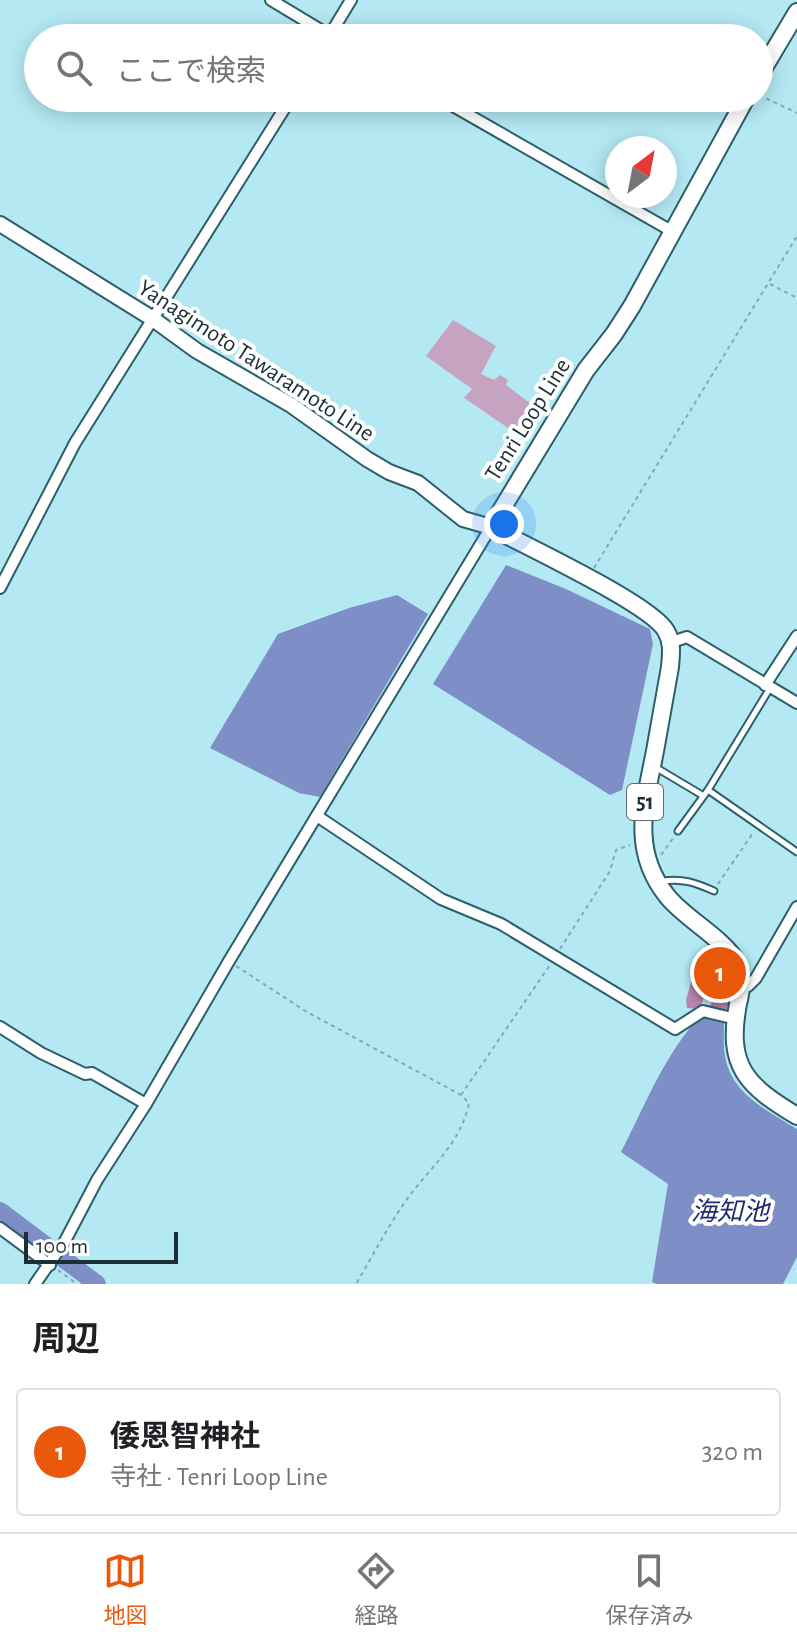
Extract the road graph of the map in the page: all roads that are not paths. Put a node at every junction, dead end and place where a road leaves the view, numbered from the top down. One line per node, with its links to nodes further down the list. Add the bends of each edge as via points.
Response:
1 (271, 0): 4 (street)
2 (351, 0): 5 (street)
3 (797, 12): 6 (main road)
4 (310, 24)
5 (338, 24)
6 (773, 52)
7 (282, 112): 12 (street)
8 (463, 112): 11 (street)
9 (739, 112): 11 (main road, Tenri Loop Line)
10 (0, 224): 12 (main road, Yanagimoto Tawaramoto Line)
11 (675, 233): 13 (main road, Tenri Loop Line)
12 (153, 319): 13 (main road, Yanagimoto Tawaramoto Line, via 367,459 418,483 463,519); 14 (street, via 62,464)
13 (491, 527): 16 (main road, via 639,606 656,618); 22 (street)
14 (0, 588)
15 (797, 636): 17 (street)
16 (672, 642): 17 (street, via 687,637); 19 (main road, 51)
17 (768, 687): 18 (street); 20 (lane)
18 (797, 703)
19 (652, 765): 21 (lane); 25 (main road, 51, via 641,819)
20 (708, 790): 21 (lane); 24 (lane)
21 (702, 795): 23 (lane)
22 (317, 816): 29 (street, via 441,899 501,924 675,1029 703,1011); 31 (street)
23 (678, 831)
24 (797, 852)
25 (655, 876): 26 (lane); 28 (main road, 51, via 665,895 737,963)
26 (714, 891)
27 (797, 907): 28 (street, via 756,978)
28 (742, 987): 29 (main road)
29 (736, 1019): 32 (main road, via 736,1053 745,1075 757,1090)
30 (0, 1027): 31 (street)
31 (146, 1104): 34 (street)
32 (797, 1116)
33 (0, 1228): 34 (street)
34 (51, 1263): 35 (street)
35 (35, 1284)

